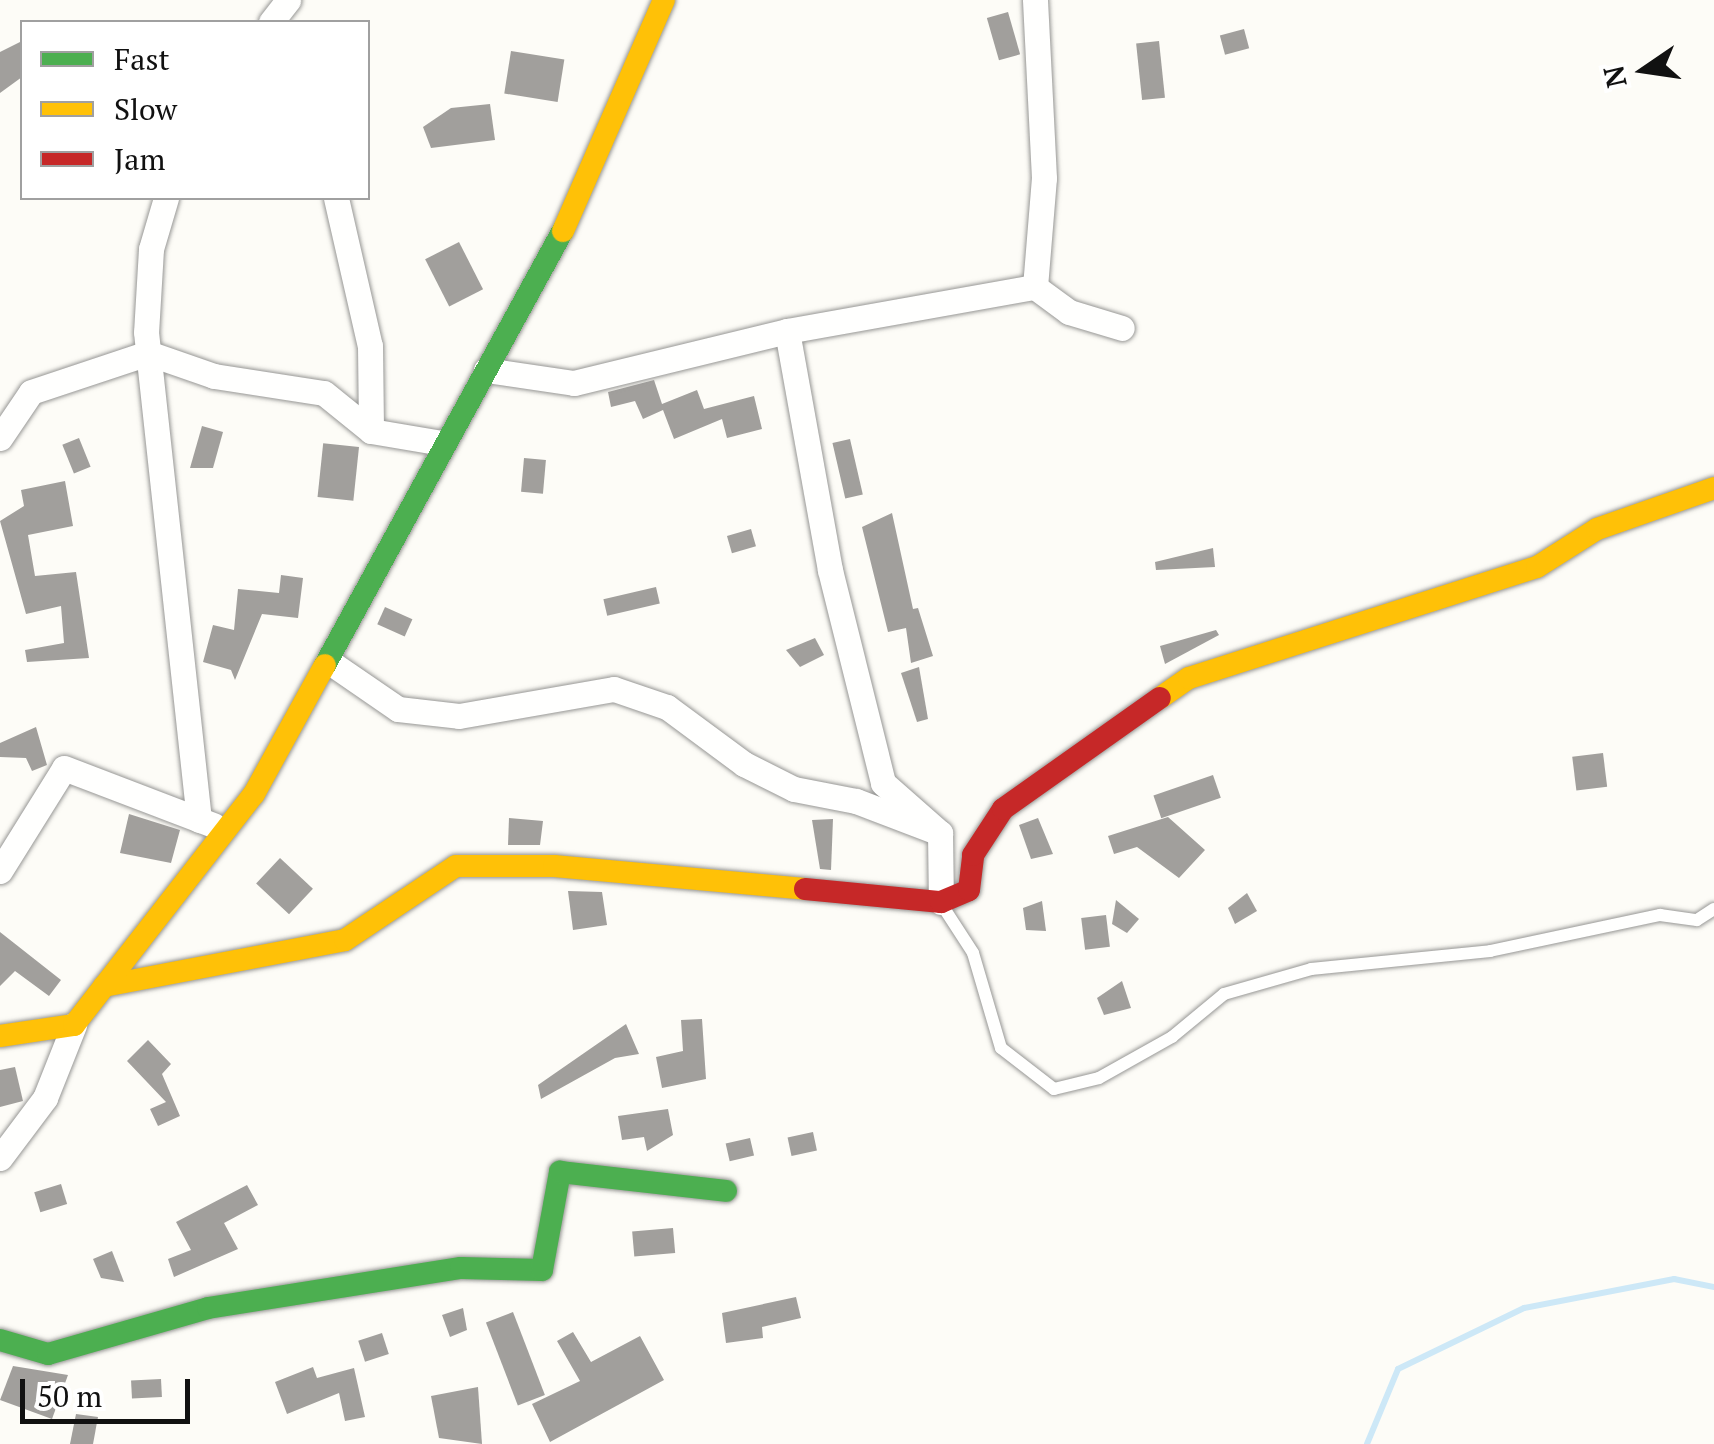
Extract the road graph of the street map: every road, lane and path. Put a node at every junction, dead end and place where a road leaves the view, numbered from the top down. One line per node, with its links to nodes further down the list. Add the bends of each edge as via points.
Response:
1 (664, 0): 9 (street, via 569,221)
2 (1035, 0): 5 (street, via 1044,178)
3 (165, 200): 8 (street, via 150,250)
4 (336, 200): 10 (street, via 370,346)
5 (1034, 287): 6 (street, via 1068,312); 7 (street)
6 (1122, 328)
7 (788, 331): 9 (street, via 574,383); 17 (street, via 830,570 883,783)
8 (148, 353): 10 (street, via 214,376 324,393); 11 (street, via 30,392); 15 (street)
9 (486, 370): 12 (street)
10 (372, 431): 12 (street)
11 (0, 438)
12 (442, 444): 14 (street)
13 (1714, 488): 19 (street, via 1597,529 1537,567 1189,678 1003,810 973,856 969,890)
14 (331, 663): 16 (street); 17 (street, via 398,709 458,716 614,689 668,707 744,764 794,789 856,801)
15 (199, 820): 16 (street); 18 (street, via 64,768)
16 (226, 830): 21 (street)
17 (940, 833): 19 (street)
18 (0, 870)
19 (941, 902): 20 (lane, via 972,953 1001,1048 1054,1088 1099,1078 1172,1037 1224,994 1311,969 1490,950 1660,915 1697,920); 21 (street, via 554,866 456,866 346,940)
20 (1714, 909)
21 (104, 986): 22 (street)
22 (74, 1024): 23 (street); 24 (street, via 45,1098)
23 (0, 1036)
24 (0, 1158)
25 (726, 1191): 26 (street, via 560,1172 542,1270 461,1268 208,1308 48,1354)
26 (0, 1340)

